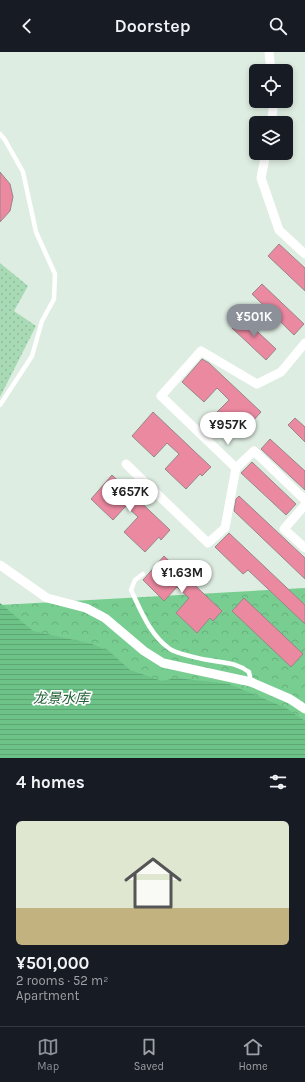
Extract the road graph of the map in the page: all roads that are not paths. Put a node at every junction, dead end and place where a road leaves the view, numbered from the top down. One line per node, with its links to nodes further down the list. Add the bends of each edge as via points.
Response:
1 (269, 52): 2 (street)
2 (270, 64)
3 (0, 134): 7 (lane, via 23,172 36,232 55,274 54,299 42,321 32,356)
4 (265, 160): 5 (street, via 261,178 279,230)
5 (305, 254)
6 (305, 343): 9 (street, via 281,372 257,384 201,351 161,396)
7 (0, 405)
8 (126, 464): 9 (street, via 208,543 225,528)
9 (236, 468): 10 (street, via 254,451)
10 (305, 500)
11 (305, 505): 12 (street, via 284,529)
12 (305, 548)
13 (0, 565): 15 (street, via 47,598 86,608 105,618 144,651 163,662)
14 (143, 574): 15 (lane, via 135,580 131,590 150,628 171,650 205,660 240,665 249,672)
15 (252, 682): 16 (street, via 290,699)
16 (305, 709)

